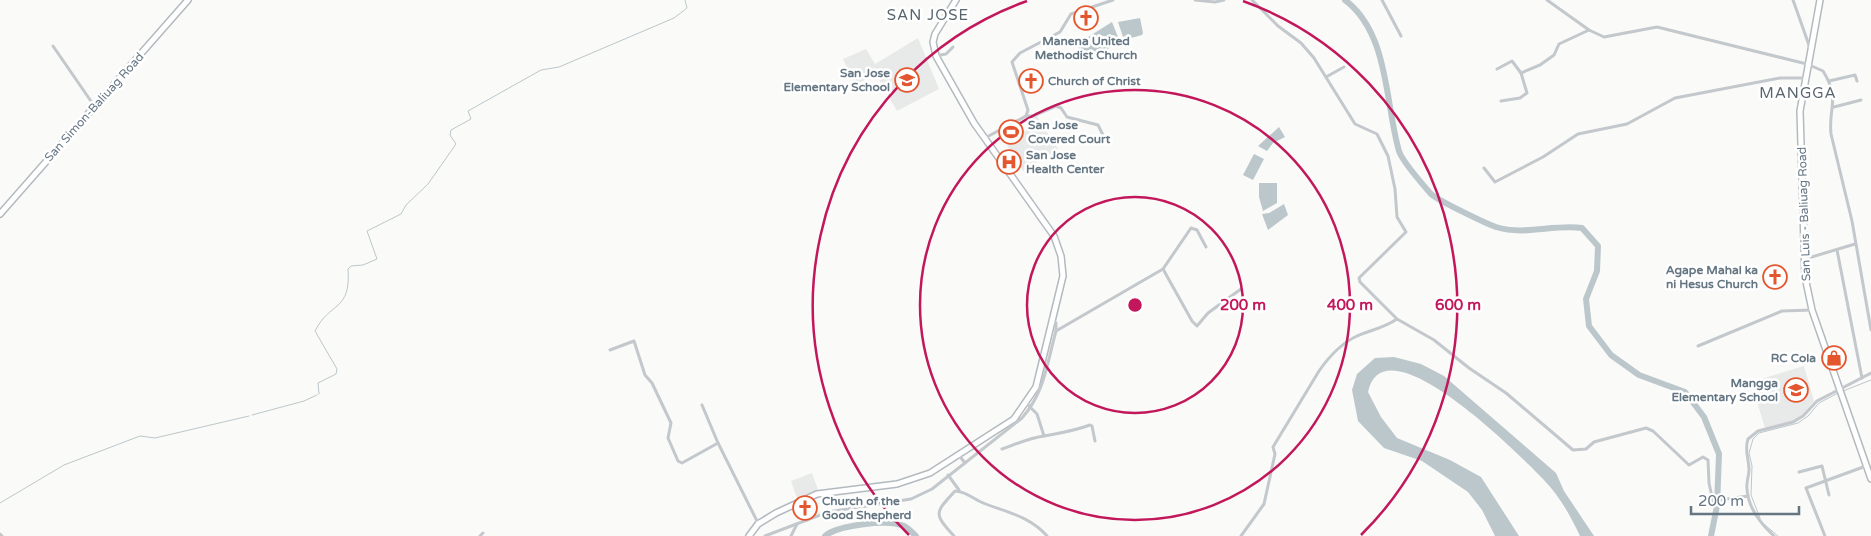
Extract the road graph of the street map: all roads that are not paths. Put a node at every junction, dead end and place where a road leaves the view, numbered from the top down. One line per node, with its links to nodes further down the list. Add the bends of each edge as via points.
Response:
1 (188, 0): 28 (main road, San Simon-Baliuag Road)
2 (956, 0): 16 (main road, via 934,34)
3 (1113, 0): 29 (street, via 1070,14 1060,32 1020,53 1012,62 1028,110)
4 (1195, 0): 5 (street)
5 (1224, 0)
6 (1252, 0): 21 (street, via 1301,43)
7 (1382, 0): 12 (street)
8 (1547, 0): 11 (street)
9 (1793, 0): 15 (street)
10 (1820, 0): 15 (main road, San Luis - Baliuag Road)
11 (1588, 30): 17 (street, via 1604,37 1657,27); 20 (street, via 1559,44 1554,55 1540,65)
12 (1401, 36)
13 (53, 46): 28 (street)
14 (953, 47): 16 (street, via 946,54)
15 (1810, 48): 17 (main road, San Luis - Baliuag Road)
16 (936, 56): 31 (main road)
17 (1807, 64): 22 (main road, San Luis - Baliuag Road); 23 (street, via 1820,68)
18 (1344, 67): 21 (street)
19 (1497, 69): 20 (street, via 1513,61)
20 (1521, 72): 26 (street, via 1527,93 1520,98)
21 (1326, 77): 42 (street, via 1348,116 1361,128 1377,134 1388,156 1397,217 1406,232 1359,278)
22 (1804, 78): 32 (street, via 1780,78 1675,98 1627,124 1578,134 1495,182); 37 (main road, San Luis - Baliuag Road, via 1800,116)
23 (1829, 81): 24 (street, via 1855,74); 27 (street)
24 (1857, 81)
25 (1861, 100): 27 (street)
26 (1501, 101)
27 (1834, 107): 34 (street, via 1831,134)
28 (95, 108): 33 (main road, San Simon-Baliuag Road)
29 (1026, 116): 30 (street, via 1059,107 1068,117 1098,125); 31 (street)
30 (1103, 135)
31 (985, 138): 41 (main road, via 1054,236 1061,256 1062,276)
32 (1484, 168)
33 (0, 214)
34 (1855, 244): 36 (street); 43 (street)
35 (1206, 247): 38 (street, via 1197,230 1192,228)
36 (1837, 250): 37 (street); 48 (street)
37 (1805, 259): 40 (main road, San Luis - Baliuag Road)
38 (1163, 269): 39 (street, via 1197,326 1208,313); 44 (street)
39 (1242, 289)
40 (1812, 310): 45 (street, via 1782,311); 49 (main road, San Luis - Baliuag Road)
41 (1051, 319): 44 (street); 50 (main road, via 1036,387)
42 (1397, 319): 66 (street, via 1434,340 1468,368 1500,388 1573,450 1646,428 1689,465 1703,457 1708,460 1713,501); 74 (street, via 1355,337 1327,360 1319,371 1273,447 1275,454 1264,504)
43 (1871, 327)
44 (1056, 330): 52 (street, via 1041,390)
45 (1698, 346)
46 (610, 350): 55 (street, via 634,341 645,375 671,423 668,438 678,461 682,463)
47 (1871, 373): 48 (street)
48 (1862, 378): 49 (street)
49 (1839, 388): 59 (main road, San Luis - Baliuag Road); 66 (street, via 1817,400 1793,422 1758,431 1748,439 1745,454 1749,469)
50 (1026, 403): 52 (street); 57 (main road, via 1014,418)
51 (702, 405): 55 (street)
52 (1031, 408): 53 (street); 58 (street)
53 (1044, 436): 54 (street, via 1061,435 1091,425); 56 (street)
54 (1095, 441)
55 (718, 444): 67 (street)
56 (1002, 449)
57 (957, 453): 58 (street); 67 (main road, via 930,473 897,484 817,494 790,504)
58 (964, 463): 61 (street)
59 (1866, 466): 62 (main road, San Luis - Baliuag Road); 63 (street)
60 (1799, 472): 63 (street, via 1822,466)
61 (948, 475): 64 (street); 68 (street, via 932,489 911,499 828,512)
62 (1871, 479)
63 (1827, 480): 65 (street); 76 (street, via 1806,488)
64 (959, 491): 72 (street, via 955,491 937,515); 73 (street, via 1028,519)
65 (1829, 495)
66 (1748, 496): 75 (street, via 1755,514)
67 (758, 524): 69 (main road)
68 (797, 524): 70 (street); 71 (street)
69 (749, 536)
70 (765, 536)
71 (790, 536)
72 (954, 536)
73 (1047, 536)
74 (1241, 536)
75 (1774, 536)
76 (1825, 536)

